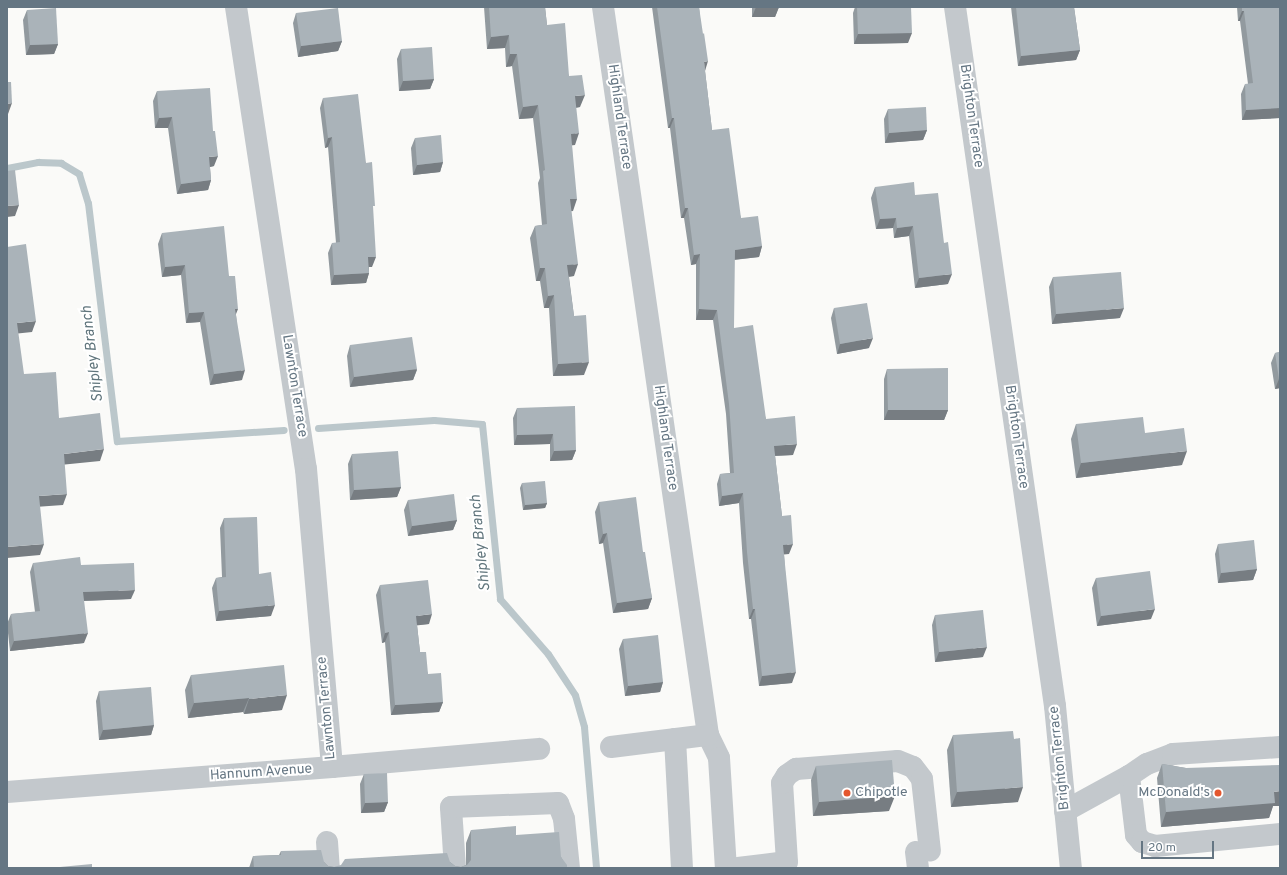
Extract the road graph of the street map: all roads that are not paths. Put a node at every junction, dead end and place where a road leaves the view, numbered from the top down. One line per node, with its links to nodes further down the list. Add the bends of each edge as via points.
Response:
1 (236, 7): 10 (street, Lawnton Terrace, via 306,469)
2 (603, 7): 4 (street, Highland Terrace)
3 (955, 7): 14 (street, Brighton Terrace, via 1055,706)
4 (708, 735): 5 (street); 24 (street, Highland Terrace, via 719,758)
5 (676, 739): 6 (street); 23 (street)
6 (611, 747)
7 (1280, 747): 9 (street, via 1173,754)
8 (539, 749): 10 (street, Hannum Avenue)
9 (1147, 764): 11 (street, via 1180,770); 12 (street)
10 (332, 767): 13 (street, Hannum Avenue)
11 (1280, 767)
12 (1129, 776): 14 (street); 16 (street)
13 (7, 792)
14 (1066, 811): 26 (street, Brighton Terrace)
15 (1280, 824): 16 (street)
16 (1136, 832): 17 (street, via 1136,836 1142,842 1155,846)
17 (1280, 834)
18 (327, 842): 20 (street)
19 (921, 857): 25 (street, via 922,779 913,767 898,761 796,769 787,775 782,783 787,862)
20 (328, 868)
21 (455, 868): 22 (street, via 451,807 558,803 564,819)
22 (569, 868)
23 (682, 868)
24 (726, 868)
25 (738, 868)
26 (1071, 868)

